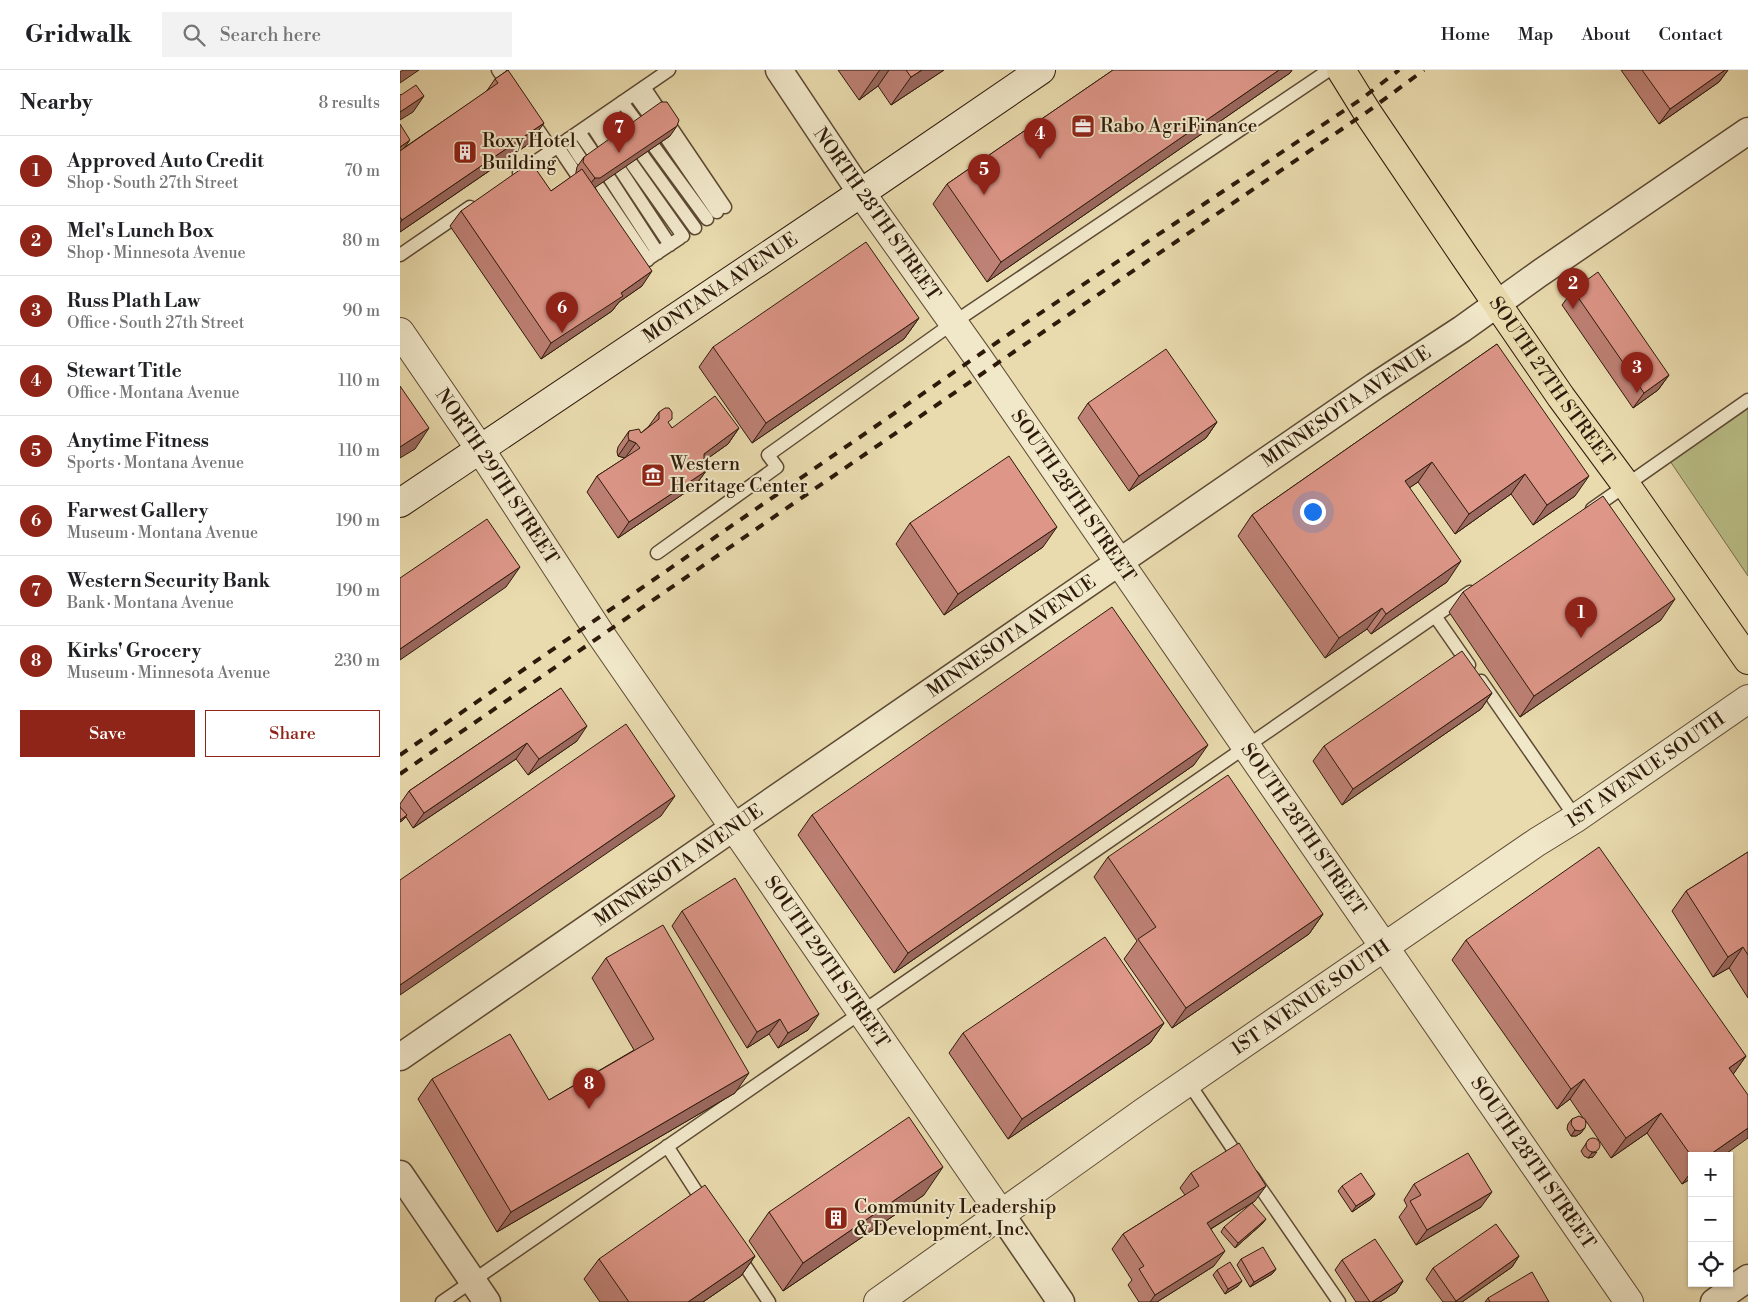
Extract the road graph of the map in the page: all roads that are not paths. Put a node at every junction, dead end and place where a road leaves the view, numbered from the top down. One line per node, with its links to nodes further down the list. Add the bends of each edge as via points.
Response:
1 (498, 70): 18 (lane, via 522,105)
2 (669, 70): 7 (lane)
3 (779, 70): 26 (street, NORTH 28TH STREET)
4 (1041, 70): 26 (street, MONTANA AVENUE)
5 (1329, 70): 33 (lane)
6 (1342, 70): 32 (main road, SOUTH 27TH STREET)
7 (639, 90): 8 (lane); 10 (lane); 28 (lane)
8 (622, 102): 9 (lane); 12 (lane)
9 (611, 110): 11 (lane); 13 (lane)
10 (647, 112)
11 (595, 121): 15 (lane); 17 (lane)
12 (636, 121)
13 (624, 130)
14 (1748, 131): 32 (street, MINNESOTA AVENUE)
15 (579, 132): 18 (lane); 20 (lane)
16 (667, 139): 28 (lane)
17 (608, 141)
18 (559, 145): 22 (lane); 24 (lane); 31 (lane, via 639,265)
19 (655, 148): 28 (lane)
20 (592, 151)
21 (643, 156): 29 (lane)
22 (581, 159)
23 (627, 168): 31 (lane, via 678,240)
24 (512, 178)
25 (604, 183): 31 (lane)
26 (861, 193): 33 (street, NORTH 28TH STREET); 37 (street, MONTANA AVENUE)
27 (480, 200): 30 (lane)
28 (716, 213)
29 (695, 228)
30 (400, 255)
31 (653, 256)
32 (1497, 304): 38 (main road, SOUTH 27TH STREET); 42 (street, MINNESOTA AVENUE)
33 (953, 323): 35 (street, NORTH 28TH STREET); 41 (lane, via 768,455 777,467)
34 (400, 332): 37 (street, NORTH 29TH STREET)
35 (977, 356): 42 (street, SOUTH 28TH STREET)
36 (1748, 400): 38 (lane)
37 (480, 448): 39 (street, MONTANA AVENUE); 45 (street, NORTH 29TH STREET)
38 (1626, 485): 40 (lane); 46 (main road, SOUTH 27TH STREET)
39 (400, 503)
40 (1580, 517)
41 (657, 553)
42 (1118, 563): 48 (street, SOUTH 28TH STREET); 50 (street, MINNESOTA AVENUE)
43 (1483, 583): 44 (lane)
44 (1435, 616): 48 (lane); 49 (lane)
45 (593, 622): 50 (street, SOUTH 29TH STREET)
46 (1748, 660)
47 (1748, 699): 49 (street, 1ST AVENUE SOUTH)
48 (1246, 747): 51 (street, SOUTH 28TH STREET); 52 (lane)
49 (1576, 818): 51 (street, 1ST AVENUE SOUTH)
50 (734, 827): 52 (street, SOUTH 29TH STREET); 53 (street, MINNESOTA AVENUE)
51 (1383, 947): 54 (street, 1ST AVENUE SOUTH); 67 (street, SOUTH 28TH STREET)
52 (862, 1012): 55 (lane); 58 (street, SOUTH 29TH STREET)
53 (400, 1057)
54 (1188, 1082): 58 (street, 1ST AVENUE SOUTH); 66 (lane)
55 (667, 1146): 57 (lane); 61 (lane)
56 (400, 1174): 61 (street)
57 (710, 1212)
58 (1001, 1214): 64 (street, 1ST AVENUE SOUTH); 65 (street, SOUTH 29TH STREET)
59 (731, 1245): 63 (lane)
60 (1748, 1278): 68 (street)
61 (480, 1292): 62 (lane)
62 (442, 1302)
63 (768, 1302)
64 (878, 1302)
65 (1061, 1302)
66 (1339, 1302)
67 (1629, 1302)
68 (1714, 1302)

